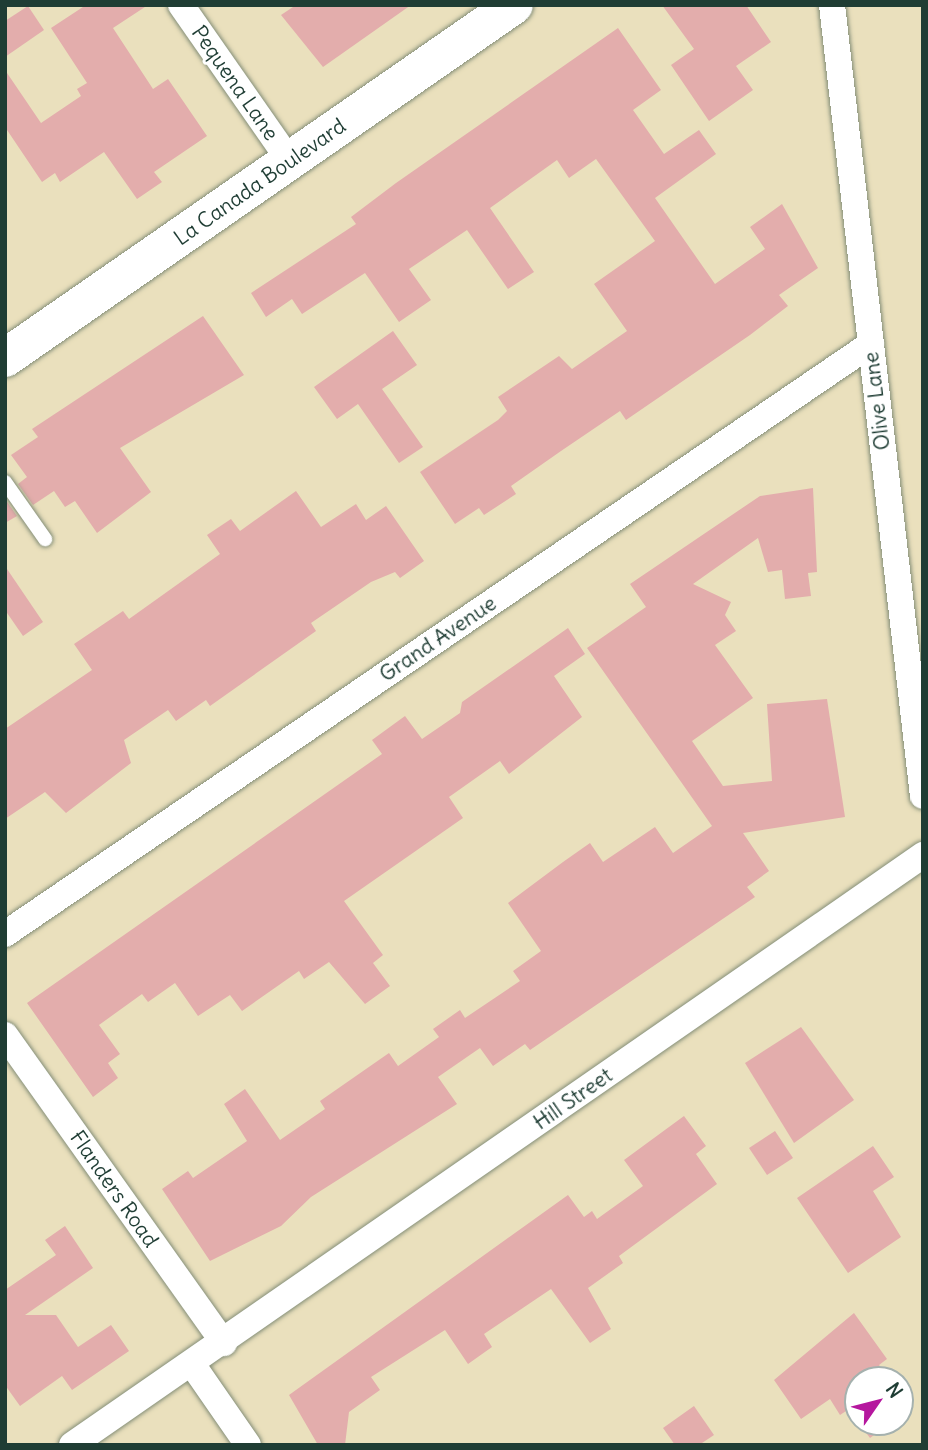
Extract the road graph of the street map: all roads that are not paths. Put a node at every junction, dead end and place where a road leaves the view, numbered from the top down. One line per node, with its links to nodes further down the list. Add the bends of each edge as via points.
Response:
1 (181, 5): 4 (street, Pequena Lane)
2 (514, 5): 4 (street, La Canada Boulevard)
3 (832, 5): 5 (street, Olive Lane)
4 (290, 161): 6 (street, La Canada Boulevard)
5 (871, 344): 9 (street, Olive Lane); 11 (street, Grand Avenue)
6 (5, 358)
7 (5, 482): 8 (lane)
8 (45, 539)
9 (923, 796)
10 (923, 855): 13 (street, Hill Street)
11 (5, 934)
12 (5, 1035): 13 (street, Flanders Road)
13 (223, 1343): 14 (street, Hill Street)
14 (192, 1364): 15 (street, Hill Street); 16 (street)
15 (72, 1445)
16 (248, 1445)

